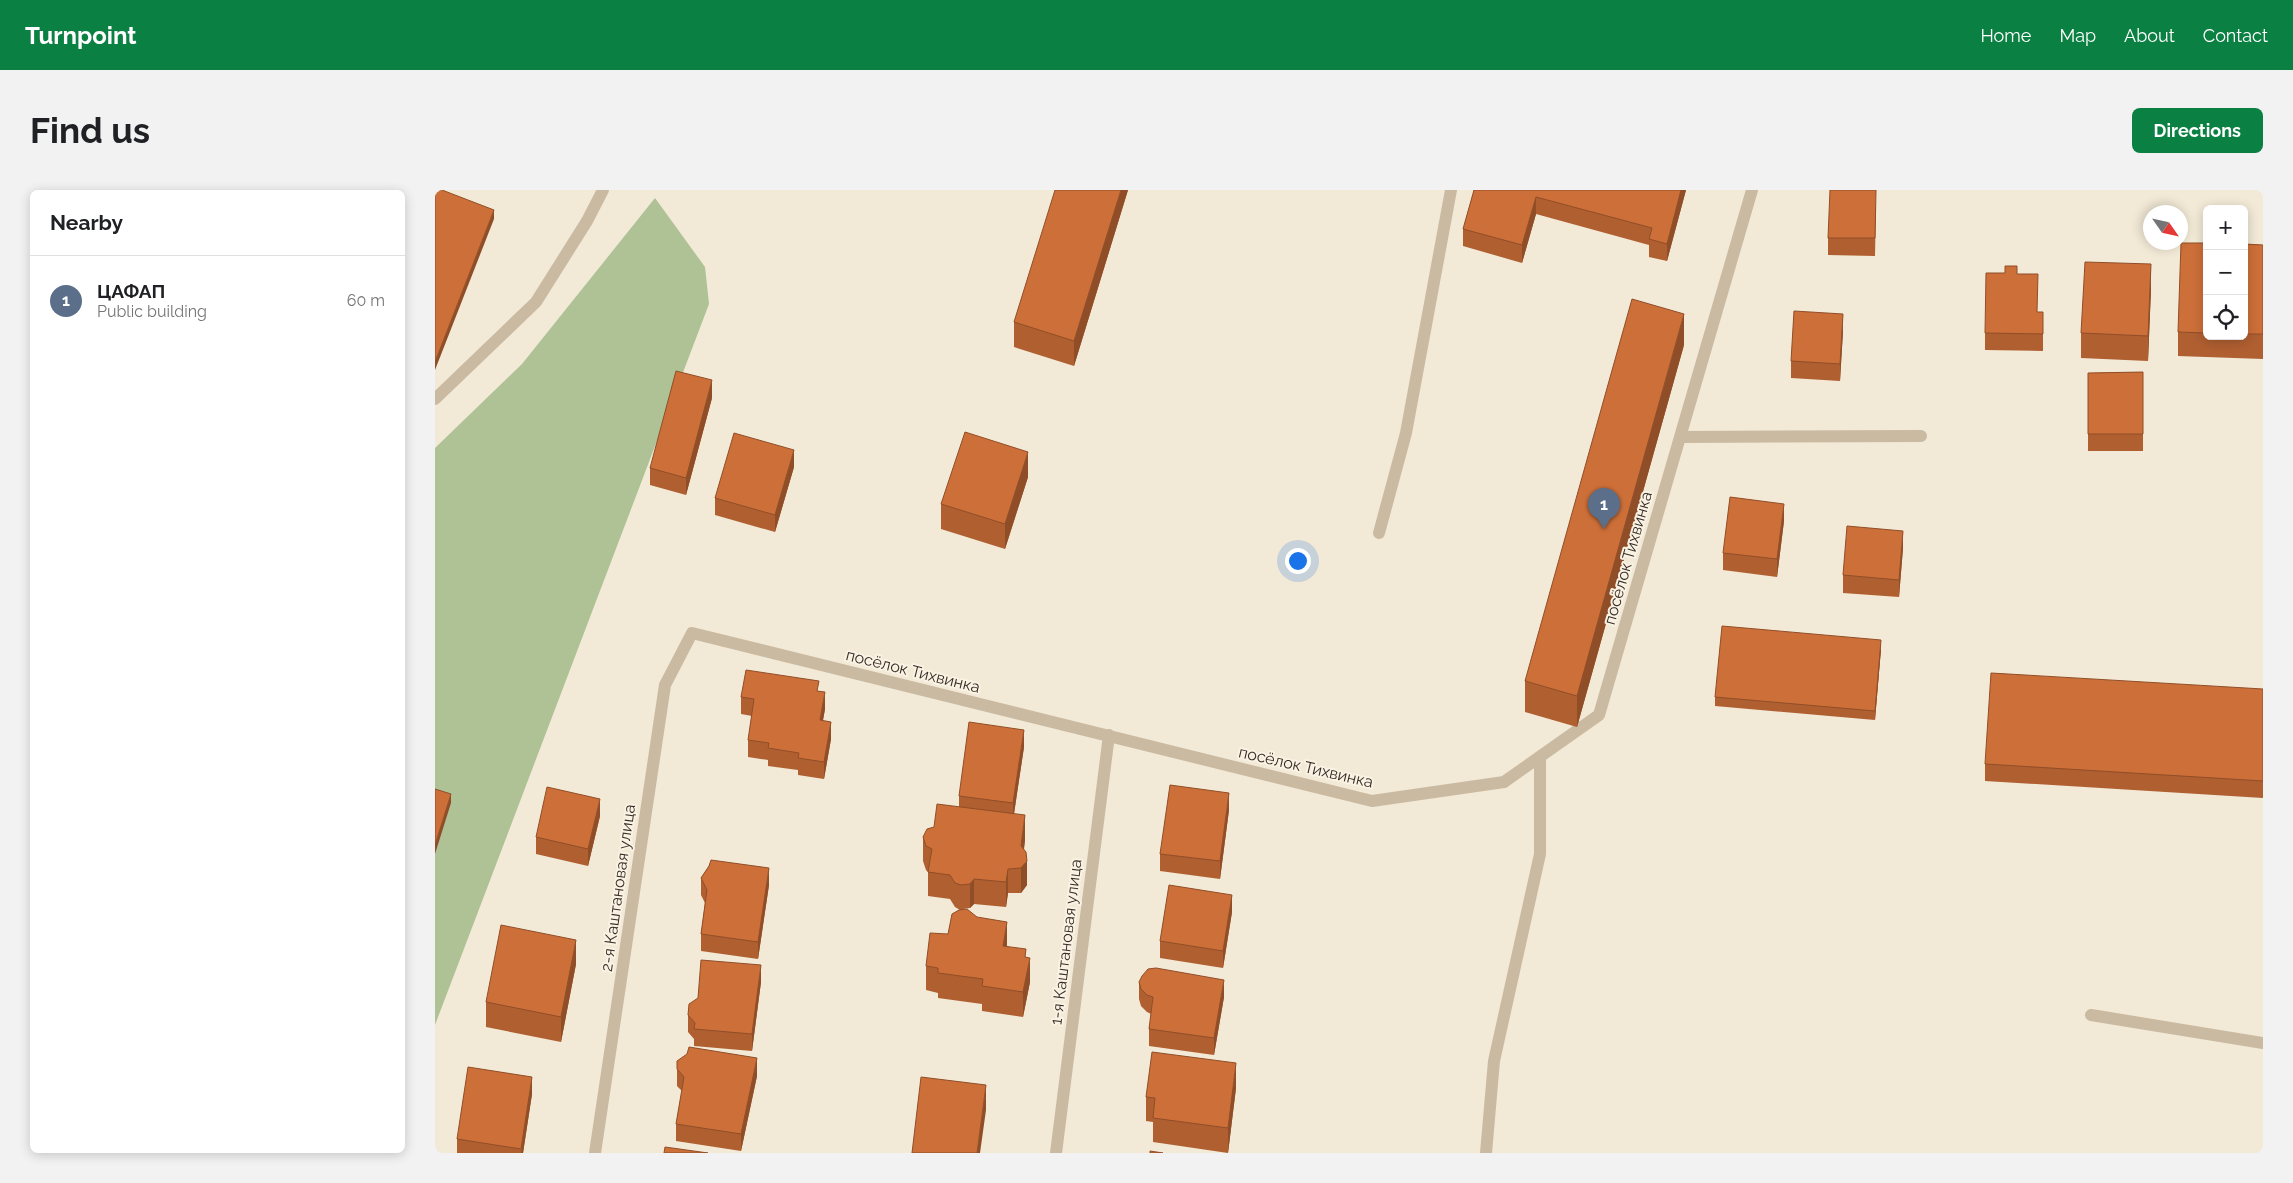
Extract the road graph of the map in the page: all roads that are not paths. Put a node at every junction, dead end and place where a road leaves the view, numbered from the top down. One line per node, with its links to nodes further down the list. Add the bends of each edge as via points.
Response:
1 (603, 190): 4 (street, via 537,302)
2 (1451, 190): 7 (street, via 1406,433)
3 (1752, 190): 6 (street, посёлок Тихвинка)
4 (435, 399)
5 (1921, 436): 6 (street)
6 (1681, 437): 10 (street, посёлок Тихвинка, via 1599,715)
7 (1379, 533)
8 (692, 633): 9 (street, посёлок Тихвинка); 13 (street, 2-я Каштановая улица, via 665,685)
9 (1109, 735): 10 (street, посёлок Тихвинка, via 1372,801 1504,782); 14 (street, 1-я Каштановая улица)
10 (1540, 757): 15 (street, via 1539,854 1494,1060)
11 (2091, 1015): 12 (street)
12 (2263, 1044)
13 (595, 1153)
14 (1056, 1153)
15 (1486, 1153)

